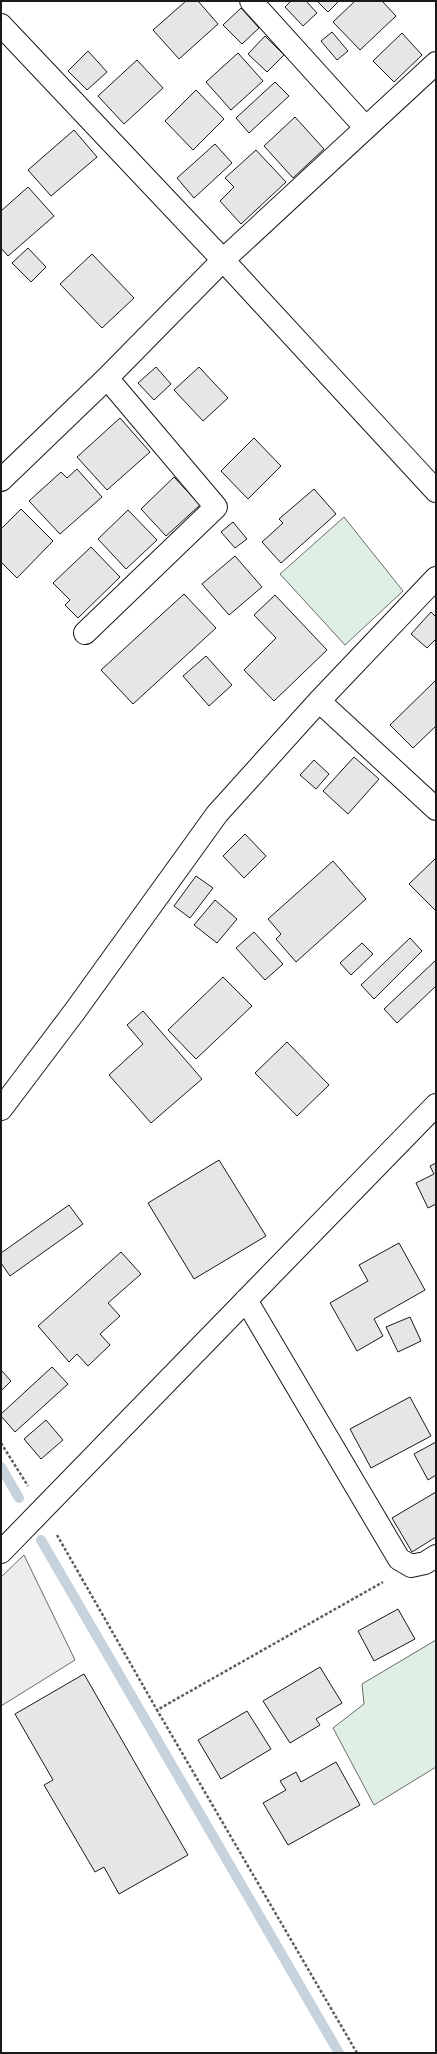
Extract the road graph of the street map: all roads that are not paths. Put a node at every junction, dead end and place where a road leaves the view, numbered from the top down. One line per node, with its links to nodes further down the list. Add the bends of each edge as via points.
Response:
1 (251, 1): 4 (street)
2 (1, 25): 5 (street)
3 (436, 63): 4 (street)
4 (365, 127): 5 (street)
5 (223, 260): 6 (street); 8 (street)
6 (107, 378): 7 (street); 10 (street, via 216,507)
7 (1, 480)
8 (436, 491)
9 (436, 578): 11 (street)
10 (85, 633)
11 (319, 701): 12 (street); 14 (street, via 217,814)
12 (436, 809)
13 (436, 1105): 15 (street)
14 (1, 1109)
15 (246, 1300): 16 (street); 17 (street, via 399,1559 411,1566 426,1563)
16 (1, 1552)
17 (436, 1556)

